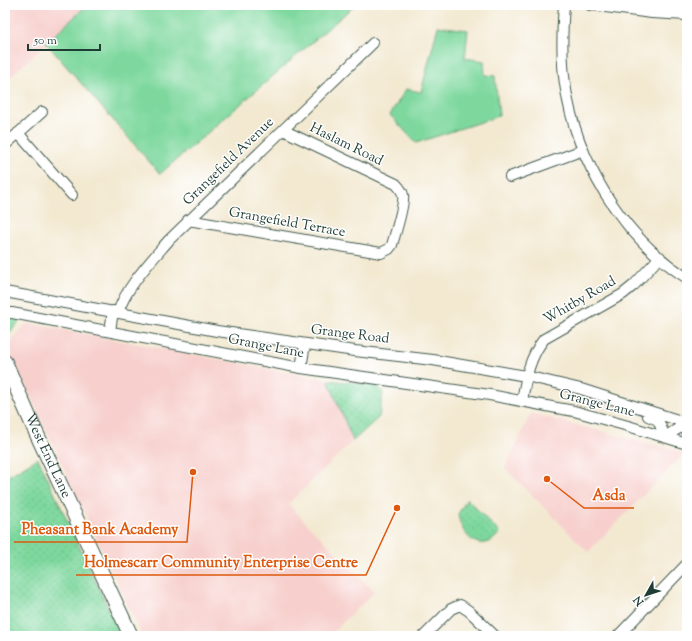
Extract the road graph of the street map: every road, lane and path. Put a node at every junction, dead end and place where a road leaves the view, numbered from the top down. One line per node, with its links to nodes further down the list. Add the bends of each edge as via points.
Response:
1 (564, 5): 9 (street, via 562,34 565,84)
2 (590, 5): 3 (street)
3 (687, 15)
4 (373, 43): 6 (street, Grangefield Avenue)
5 (42, 112): 7 (street)
6 (283, 130): 12 (street, Grangefield Avenue); 13 (street, Haslam Road, via 396,184 401,189 404,196 403,204 392,245 389,250)
7 (18, 133): 8 (street); 11 (street)
8 (5, 145)
9 (583, 150): 10 (street); 14 (street, via 600,185 621,217 638,238)
10 (510, 177)
11 (72, 195)
12 (188, 220): 13 (street, Grangefield Terrace); 17 (street, Grangefield Avenue, via 149,264)
13 (381, 253)
14 (660, 258): 15 (street); 23 (street, Whitby Road, via 623,294 544,339 532,357)
15 (687, 278)
16 (5, 292): 17 (street, Grange Road)
17 (115, 312): 19 (street, Grangefield Avenue); 20 (street, Grange Road, via 217,332)
18 (5, 313): 19 (street, Grange Lane)
19 (110, 331): 22 (street, Grange Lane)
20 (305, 344): 22 (street); 23 (street, Grange Road, via 433,360)
21 (5, 362): 30 (street, West End Lane)
22 (301, 368): 24 (street, Grange Lane)
23 (526, 376): 24 (street); 25 (street, Grange Road)
24 (522, 401): 27 (street, Grange Lane, via 574,411)
25 (620, 401): 26 (street, Grange Road); 27 (street, Grange Lane, via 634,412 658,420)
26 (687, 423): 27 (street)
27 (665, 437): 28 (street, Grange Lane)
28 (687, 444)
29 (687, 564): 33 (street)
30 (131, 636)
31 (424, 636): 32 (street, via 451,608 460,604)
32 (494, 636)
33 (618, 636)

